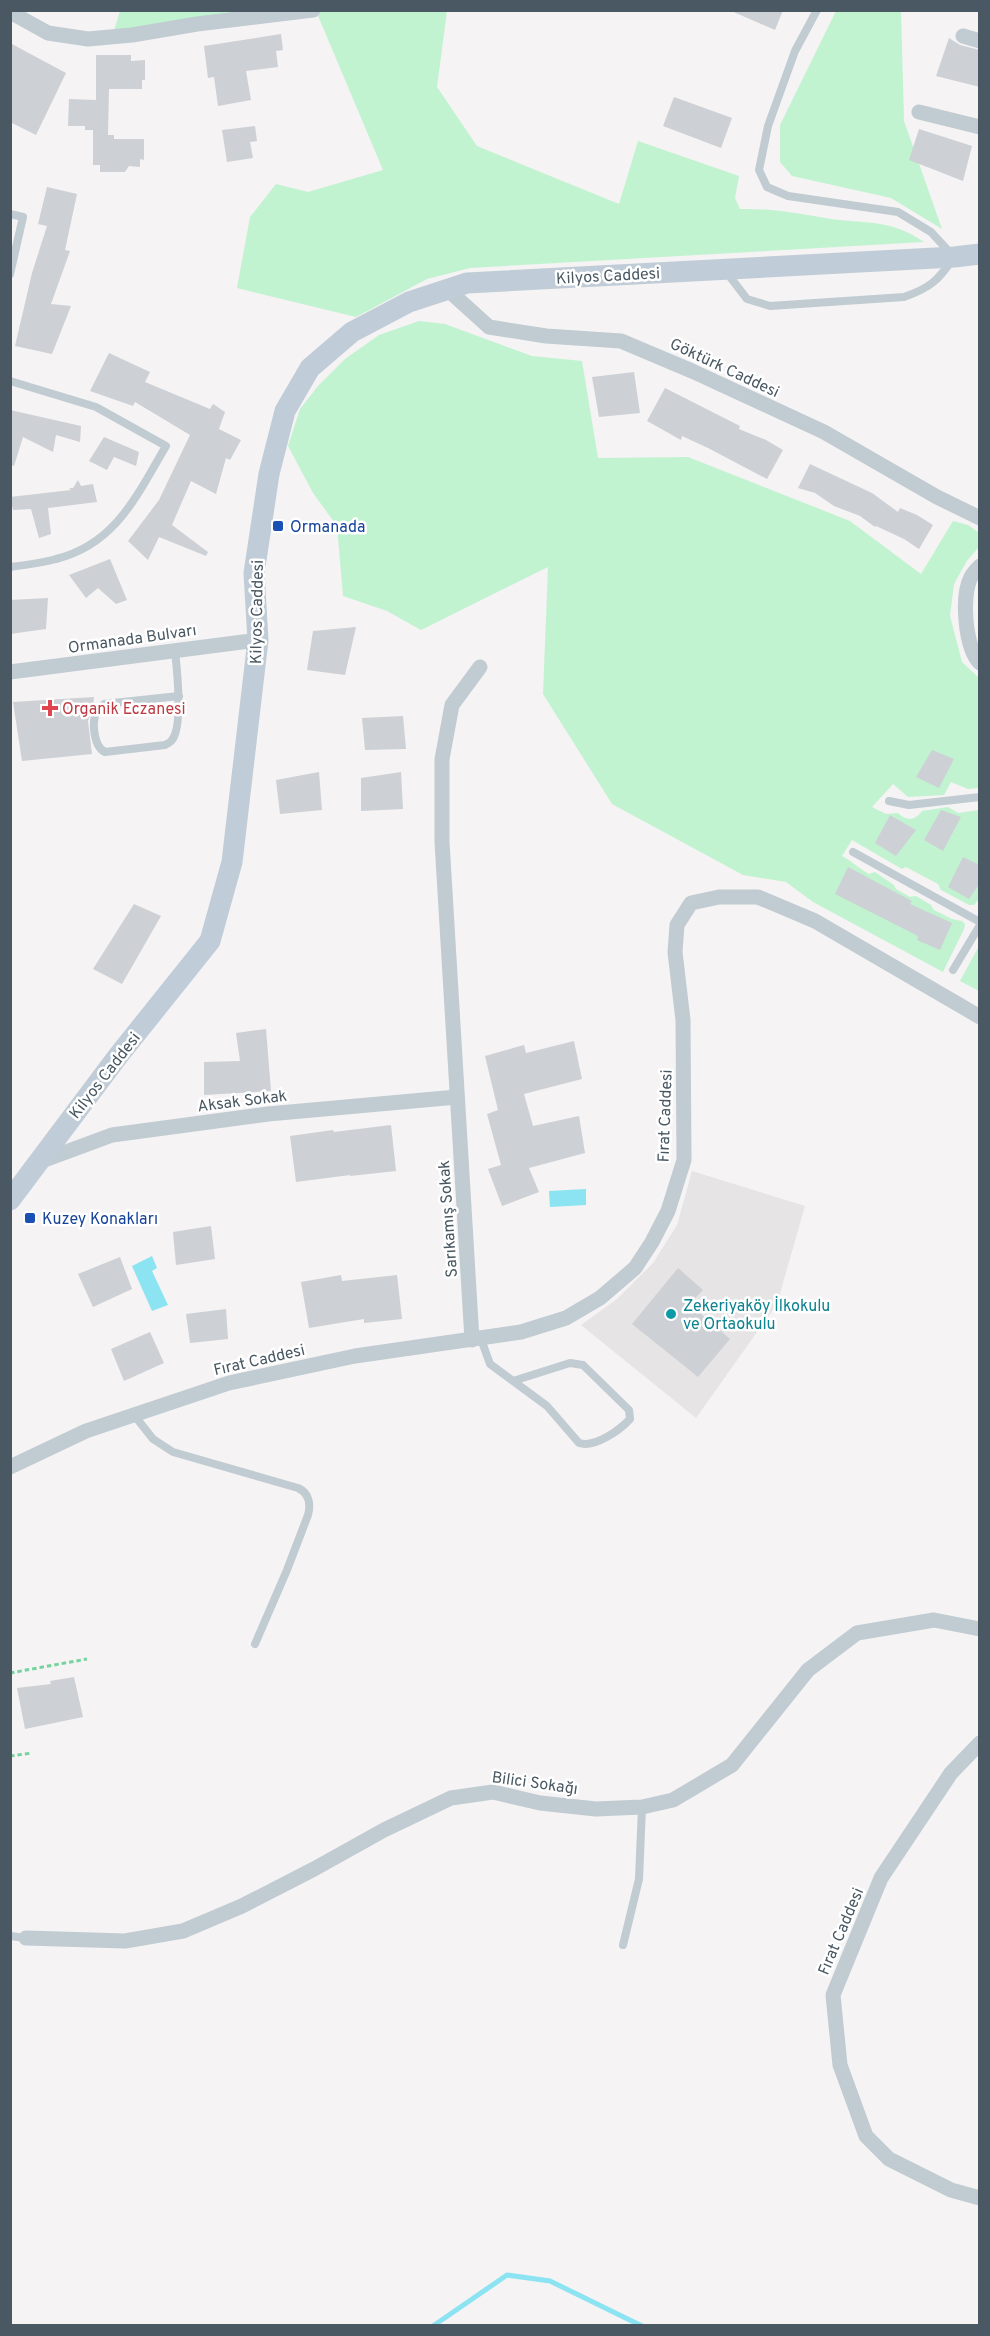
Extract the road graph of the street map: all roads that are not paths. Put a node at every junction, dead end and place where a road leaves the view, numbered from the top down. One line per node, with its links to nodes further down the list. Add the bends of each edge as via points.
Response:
1 (313, 10): 3 (street, via 88,39 48,33)
2 (817, 10): 10 (lane, via 795,51 768,126 759,170 767,187 788,196 898,212 931,232)
3 (10, 12)
4 (963, 36): 5 (street)
5 (980, 41)
6 (919, 112): 7 (street)
7 (980, 127)
8 (10, 214): 12 (lane, via 23,217)
9 (980, 254): 10 (street, Kilyos Caddesi)
10 (954, 257): 11 (street, Kilyos Caddesi); 11 (lane, via 925,290 904,297 770,306 747,299)
11 (722, 268): 13 (street, Kilyos Caddesi, via 467,283)
12 (10, 274)
13 (447, 290): 15 (street, Göktürk Caddesi, via 489,327 621,341 692,371 824,432); 18 (street, Kilyos Caddesi, via 409,302 352,332 310,369 285,411 269,474 254,573)
14 (10, 381): 17 (lane, via 96,407 166,446 124,516 93,544 58,559)
15 (980, 519)
16 (980, 566): 20 (street, via 970,578 964,618 972,655)
17 (10, 567)
18 (258, 640): 19 (street, Ormanada Bulvarı); 31 (street, Kilyos Caddesi, via 232,862 210,941)
19 (175, 651): 22 (street, Ormanada Bulvarı); 23 (lane)
20 (980, 663)
21 (480, 667): 30 (street, Sarıkamış Sokak, via 452,705 442,759 442,842)
22 (10, 672)
23 (179, 696): 23 (lane, via 104,704 94,720 100,750 165,745 172,741)
24 (980, 798): 25 (lane, via 909,805)
25 (889, 801)
26 (853, 852): 27 (lane)
27 (980, 923): 28 (lane)
28 (953, 970)
29 (980, 1017): 33 (street, Fırat Caddesi, via 815,921 758,897 719,897 691,903 677,925 675,952 683,1020 684,1160 668,1211 635,1268 600,1298 566,1318 521,1332)
30 (457, 1097): 31 (street, Aksak Sokak, via 268,1114 112,1135); 33 (street, Sarıkamış Sokak)
31 (36, 1164): 32 (street, Kilyos Caddesi)
32 (10, 1200)
33 (477, 1339): 34 (lane, via 490,1364); 35 (street, Fırat Caddesi, via 355,1356 229,1383)
34 (513, 1381): 34 (lane, via 547,1406 579,1443 593,1444 630,1419 629,1410 583,1365 570,1363)
35 (134, 1415): 36 (street, Fırat Caddesi, via 86,1431); 38 (lane, via 153,1438 173,1452 306,1493 308,1515)
36 (10, 1467)
37 (980, 1629): 40 (street, Bilici Sokağı, via 934,1620 857,1633 808,1670 732,1765 673,1800)
38 (255, 1644)
39 (980, 1743): 43 (street, Fırat Caddesi, via 951,1773 881,1878 833,1995 840,2065 866,2136 889,2159 951,2190)
40 (642, 1808): 41 (street, Bilici Sokağı, via 596,1809 540,1803 493,1792 451,1798 242,1906 183,1930 125,1941); 42 (lane, via 639,1879)
41 (18, 1937)
42 (623, 1946)
43 (980, 2198)

